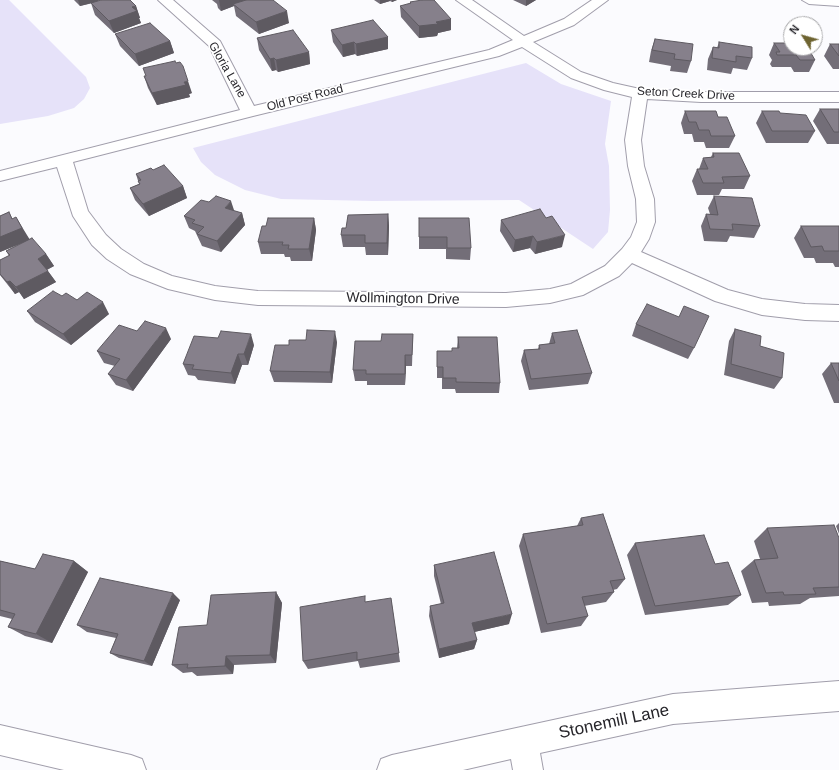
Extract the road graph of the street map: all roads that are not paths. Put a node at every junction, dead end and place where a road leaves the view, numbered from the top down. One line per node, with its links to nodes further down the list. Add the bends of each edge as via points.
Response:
1 (165, 0): 9 (street, Gloria Lane, via 215,44)
2 (463, 0): 6 (street, Seton Creek Drive)
3 (601, 0): 6 (street, Old Post Road, via 569,22)
4 (809, 0): 5 (street)
5 (839, 2)
6 (525, 42): 7 (street, Seton Creek Drive, via 576,75 609,87); 9 (street, Old Post Road, via 494,53)
7 (640, 94): 8 (street, Seton Creek Drive, via 701,97); 12 (street, Wollmington Drive, via 633,140 636,166 645,199 646,222 640,239)
8 (839, 97)
9 (249, 112): 10 (street, Old Post Road)
10 (64, 160): 11 (street, Old Post Road); 12 (street, Wollmington Drive, via 79,212 114,254 137,269 168,282 215,293 258,298 535,298 576,290 612,271)
11 (0, 176)
12 (629, 254): 13 (street, via 722,296 762,308)
13 (839, 313)
14 (839, 696): 16 (street, Stonemill Lane, via 673,709)
15 (1, 743): 17 (street)
16 (525, 756): 18 (street, Stonemill Lane)
17 (131, 770)
18 (392, 770)

